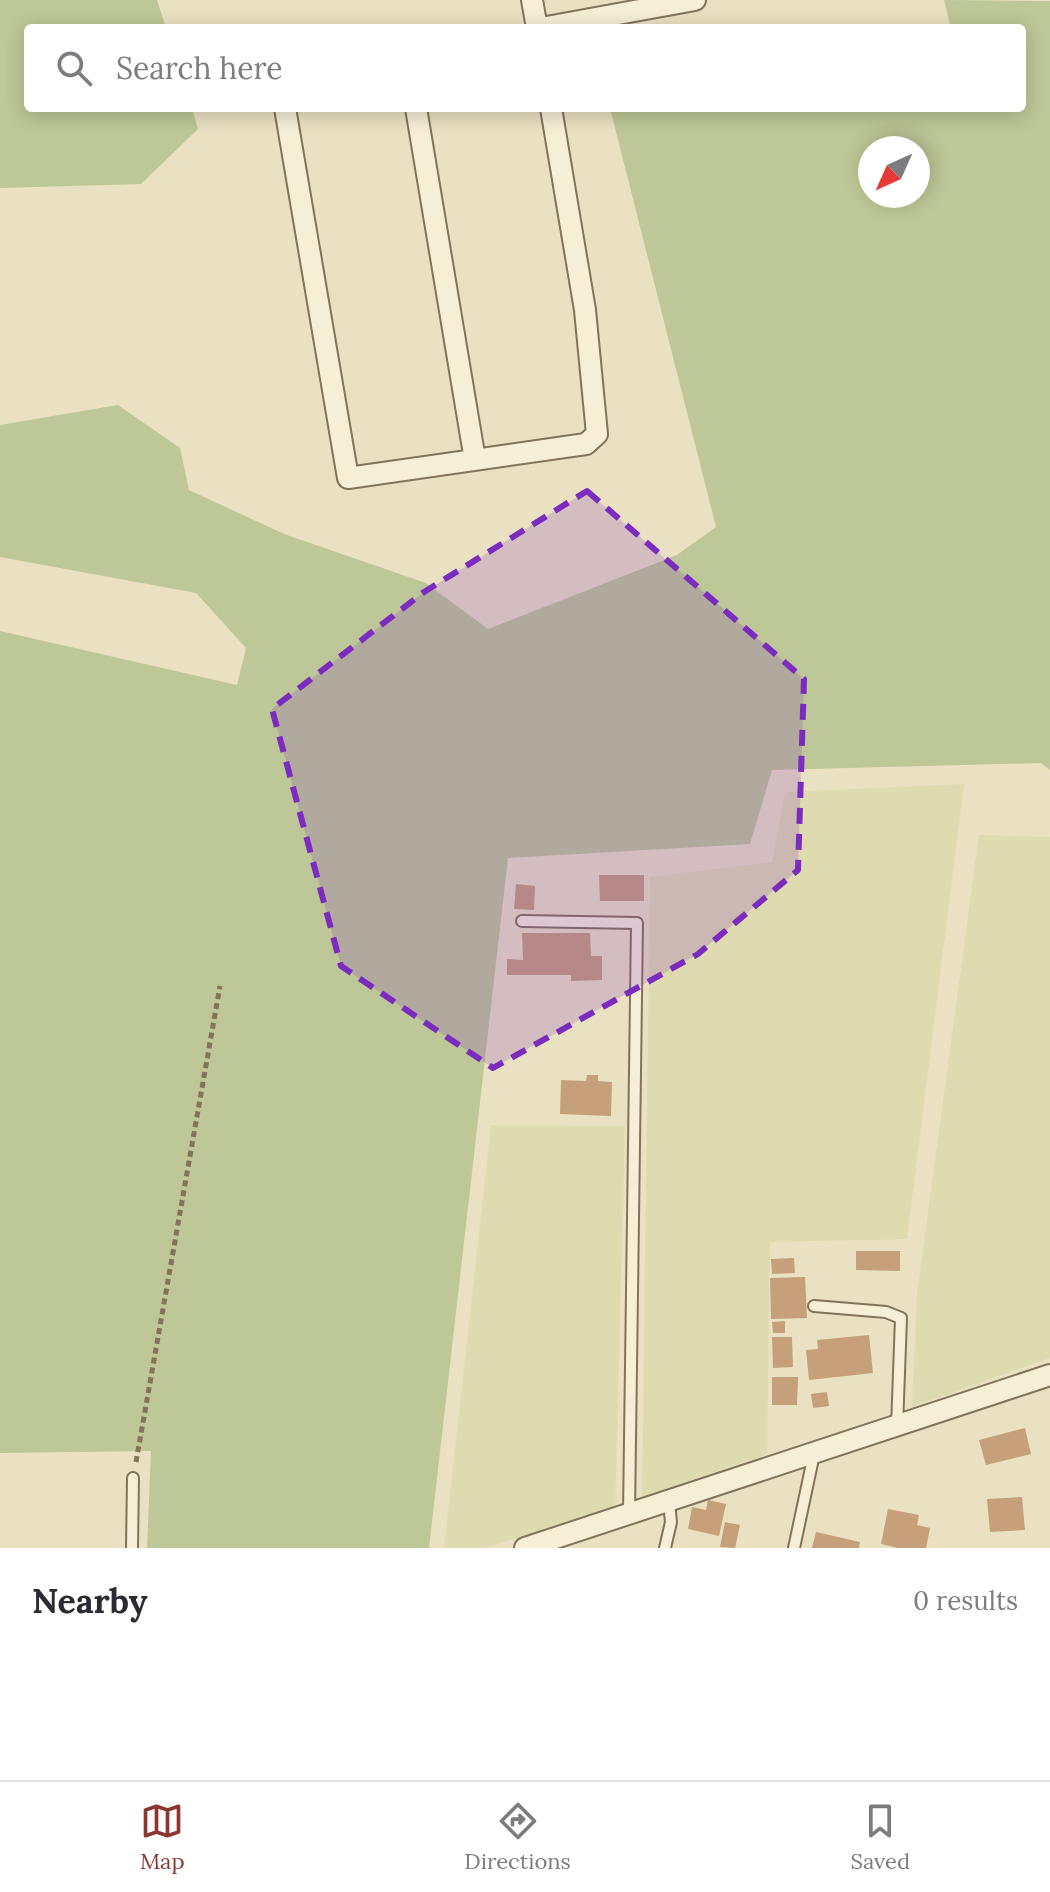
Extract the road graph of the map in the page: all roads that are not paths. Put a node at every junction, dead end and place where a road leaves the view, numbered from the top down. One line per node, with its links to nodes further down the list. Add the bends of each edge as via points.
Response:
1 (532, 0): 3 (street)
2 (695, 0): 4 (street)
3 (538, 24)
4 (561, 24)
5 (286, 112): 8 (street, via 348,478)
6 (417, 112): 8 (street)
7 (552, 112): 8 (street, via 585,310 597,434 586,444)
8 (475, 460)
9 (522, 921): 16 (lane, via 637,923)
10 (814, 1306): 12 (lane, via 901,1318)
11 (1050, 1375): 12 (street)
12 (897, 1427): 13 (street)
13 (814, 1454): 15 (street); 20 (lane)
14 (133, 1478): 17 (lane)
15 (669, 1502): 16 (street); 19 (lane)
16 (629, 1514): 18 (street)
17 (132, 1548)
18 (525, 1548)
19 (665, 1548)
20 (794, 1548)

